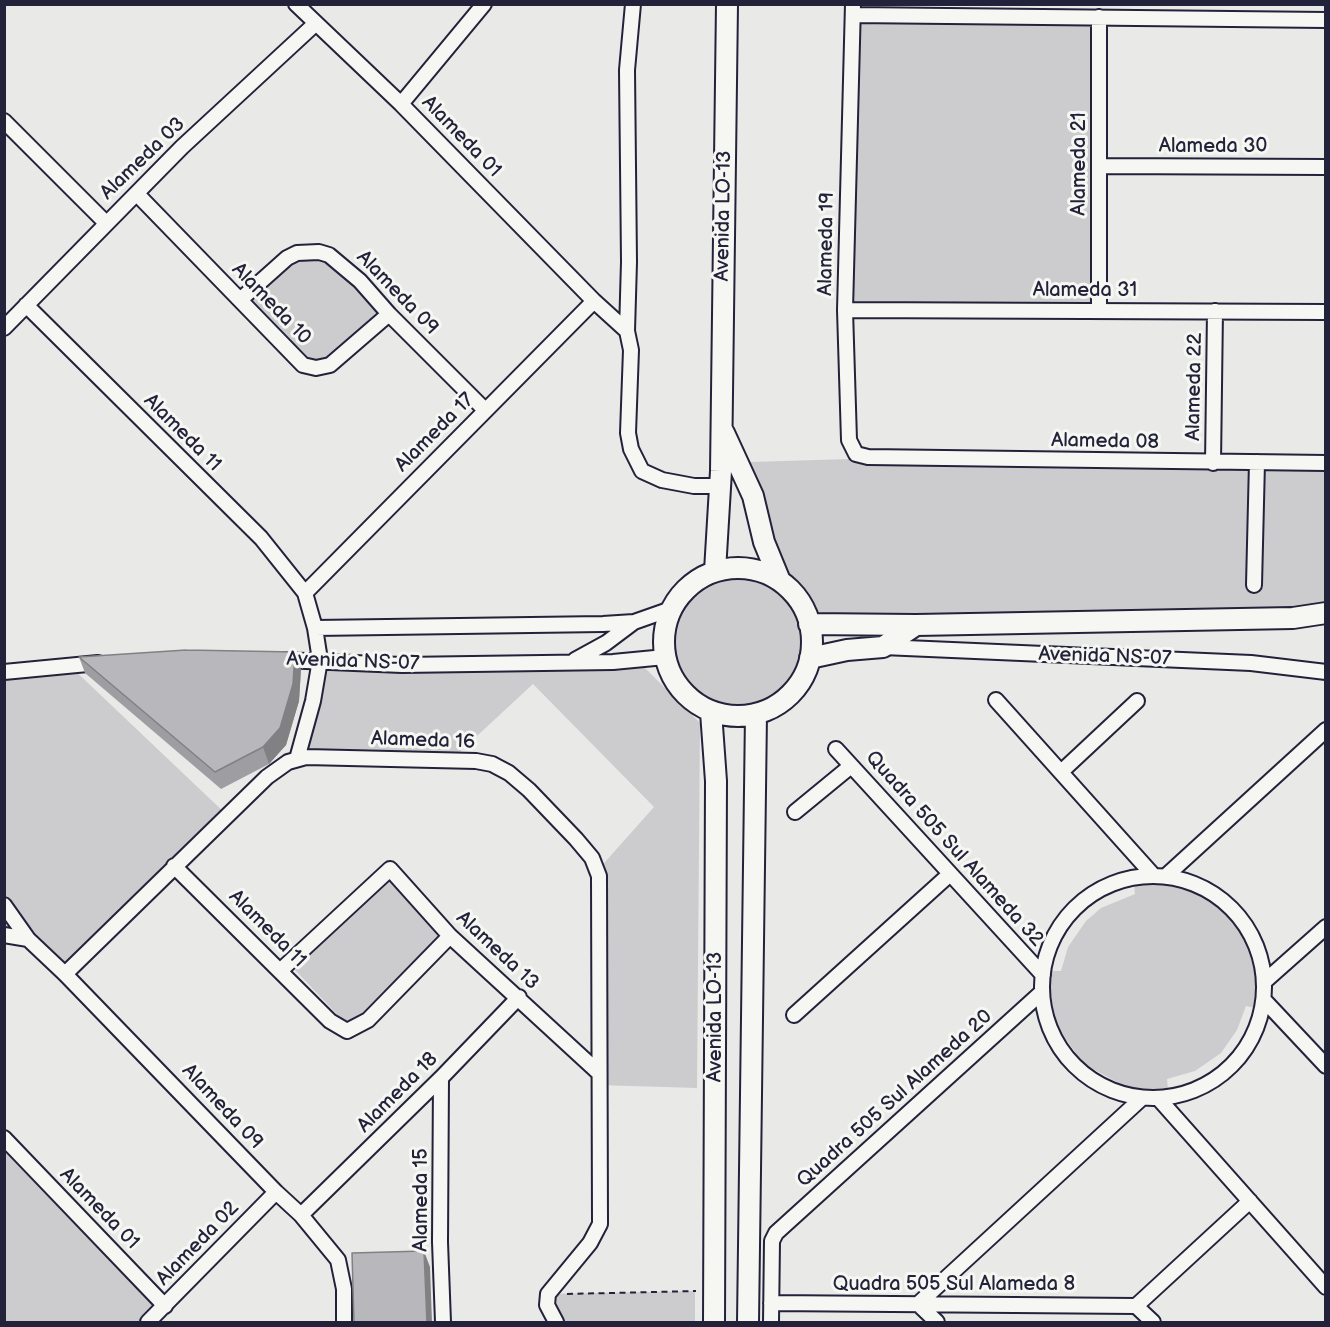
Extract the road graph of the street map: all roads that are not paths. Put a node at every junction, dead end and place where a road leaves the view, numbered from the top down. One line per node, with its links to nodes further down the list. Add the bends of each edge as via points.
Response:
1 (296, 4): 10 (street, Alameda 01)
2 (484, 4): 11 (street)
3 (633, 4): 26 (street, via 627,70)
4 (727, 4): 28 (street, Avenida LO-13)
5 (1214, 4): 8 (street)
6 (853, 10): 7 (street); 20 (street, Alameda 19)
7 (1099, 17): 8 (street); 13 (street, Alameda 21)
8 (1214, 19): 9 (street)
9 (1326, 20)
10 (315, 24): 11 (street, Alameda 01); 15 (street, Alameda 03)
11 (401, 104): 18 (street, Alameda 01)
12 (4, 122): 16 (street)
13 (1100, 166): 14 (street, Alameda 30); 21 (street, Alameda 21)
14 (1326, 167)
15 (137, 194): 16 (street, Alameda 03); 17 (street, Alameda 10)
16 (106, 223): 19 (street, Alameda 03)
17 (240, 300): 24 (street, Alameda 09, via 287,258 306,251 319,252 340,262); 24 (street, Alameda 10, via 310,368 330,365)
18 (594, 301): 26 (street, Alameda 01); 27 (street, Alameda 17)
19 (26, 305): 25 (street, Alameda 03); 37 (street, Alameda 11, via 261,538)
20 (845, 310): 21 (street, Alameda 31); 29 (street, Alameda 19, via 850,447 862,456)
21 (1098, 311): 22 (street, Alameda 31)
22 (1215, 311): 23 (street, Alameda 31); 31 (street, Alameda 22)
23 (1326, 312)
24 (388, 315): 27 (street, Alameda 09)
25 (4, 328)
26 (627, 331): 33 (street, via 631,358 628,433 631,450 642,471 672,482)
27 (485, 410): 37 (street, Alameda 17)
28 (722, 428): 33 (street, Avenida LO-13); 35 (street, Avenida LO-13, via 753,496 764,542)
29 (883, 458): 31 (street, Alameda 08)
30 (1257, 462): 31 (street, Alameda 08); 32 (street, Alameda 08); 36 (street)
31 (1213, 463)
32 (1326, 463)
33 (721, 486): 34 (street, Avenida LO-13)
34 (715, 571): 35 (street, via 752,569); 38 (street, via 692,583)
35 (780, 581): 41 (street, via 798,600)
36 (1254, 585)
37 (305, 593): 43 (street)
38 (671, 609): 40 (street, Avenida NS-07); 45 (street, via 666,624)
39 (1326, 613): 42 (street, Avenida NS-07, via 1293,618)
40 (634, 622): 43 (street, Avenida NS-07); 50 (street)
41 (809, 624): 42 (street, Avenida NS-07); 46 (street)
42 (916, 625): 44 (street)
43 (315, 628): 48 (street)
44 (883, 648): 46 (street, Avenida NS-07); 52 (street, Avenida NS-07, via 1251,663)
45 (665, 657): 50 (street, Avenida NS-07); 55 (street, via 679,686 690,699)
46 (810, 658): 56 (street, via 791,694 775,707)
47 (262, 659): 48 (street, Avenida NS-07)
48 (320, 660): 50 (street, Avenida NS-07, via 402,665); 59 (street)
49 (108, 662): 51 (street)
50 (573, 662)
51 (4, 672)
52 (1326, 672)
53 (996, 700): 61 (street)
54 (1137, 700): 61 (street)
55 (711, 712): 56 (street, via 726,716); 113 (street, Avenida LO-13, via 716,781)
56 (756, 714): 114 (street, Avenida LO-13)
57 (1326, 730): 64 (street)
58 (836, 749): 60 (street, Quadra 505 Sul Alameda 32)
59 (297, 759): 65 (street, Alameda 16, via 276,768); 92 (street, Alameda 16, via 476,761 492,764 529,790 587,851 597,871)
60 (851, 766): 62 (street); 66 (street, Quadra 505 Sul Alameda 32)
61 (1061, 772): 63 (street)
62 (795, 812)
63 (1128, 848): 67 (street); 68 (street)
64 (1194, 851): 67 (street); 69 (street, via 1188,864)
65 (174, 866): 79 (street, Alameda 11); 80 (street, Alameda 16)
66 (950, 874): 76 (street, Quadra 505 Sul Alameda 32); 86 (street)
67 (1160, 876): 68 (street); 69 (street)
68 (1129, 878): 75 (street, via 1103,887 1080,903 1059,927)
69 (1188, 881): 77 (street, via 1212,892 1233,910 1252,936)
70 (4, 905): 74 (street, Alameda 09)
71 (1326, 927): 78 (street)
72 (4, 935): 74 (street)
73 (450, 936): 79 (street, Alameda 11, via 362,1025 347,1031 330,1022); 79 (street, Alameda 13, via 390,869); 84 (street, Alameda 13)
74 (28, 939): 80 (street, Alameda 09)
75 (1049, 948): 76 (street); 81 (street)
76 (1019, 950): 81 (street, Quadra 505 Sul Alameda 32)
77 (1260, 957): 78 (street); 82 (street)
78 (1289, 960): 82 (street)
79 (281, 970)
80 (65, 974): 101 (street, Alameda 09)
81 (1043, 975): 83 (street)
82 (1264, 982): 85 (street)
83 (1042, 992): 87 (street); 88 (street, Quadra 505 Sul Alameda 20)
84 (519, 997): 92 (street, Alameda 13); 93 (street, Alameda 18)
85 (1264, 1000): 89 (street); 90 (street)
86 (794, 1015)
87 (1046, 1015): 88 (street); 95 (street, via 1056,1041 1073,1064 1094,1082)
88 (1014, 1018): 105 (street, Quadra 505 Sul Alameda 20, via 774,1236)
89 (1285, 1022): 90 (street); 91 (street)
90 (1257, 1028): 94 (street, via 1230,1068)
91 (1326, 1066)
92 (598, 1072): 112 (street, Alameda 16, via 600,1224 591,1243 548,1294 547,1305)
93 (441, 1078): 103 (street, Alameda 18); 111 (street, Alameda 15, via 440,1242)
94 (1188, 1093): 97 (street); 99 (street, via 1181,1112)
95 (1120, 1094): 96 (street); 98 (street, via 1124,1106)
96 (1142, 1098): 97 (street); 98 (street)
97 (1159, 1099): 99 (street)
98 (1119, 1119): 106 (street)
99 (1183, 1126): 102 (street)
100 (4, 1138): 107 (street, Alameda 01)
101 (276, 1192): 103 (street, Alameda 09); 107 (street, Alameda 02)
102 (1250, 1201): 104 (street); 108 (street)
103 (301, 1215): 110 (street, Alameda 09, via 338,1260 344,1289)
104 (1326, 1287)
105 (771, 1303): 106 (street, Quadra 505 Sul Alameda 8); 115 (street)
106 (918, 1304): 108 (street, Quadra 505 Sul Alameda 8); 116 (street)
107 (165, 1306): 109 (street, Alameda 02)
108 (1136, 1306): 117 (street)
109 (148, 1323)
110 (344, 1323)
111 (444, 1323)
112 (556, 1323)
113 (714, 1323)
114 (748, 1323)
115 (771, 1323)
116 (937, 1323)
117 (1152, 1323)

